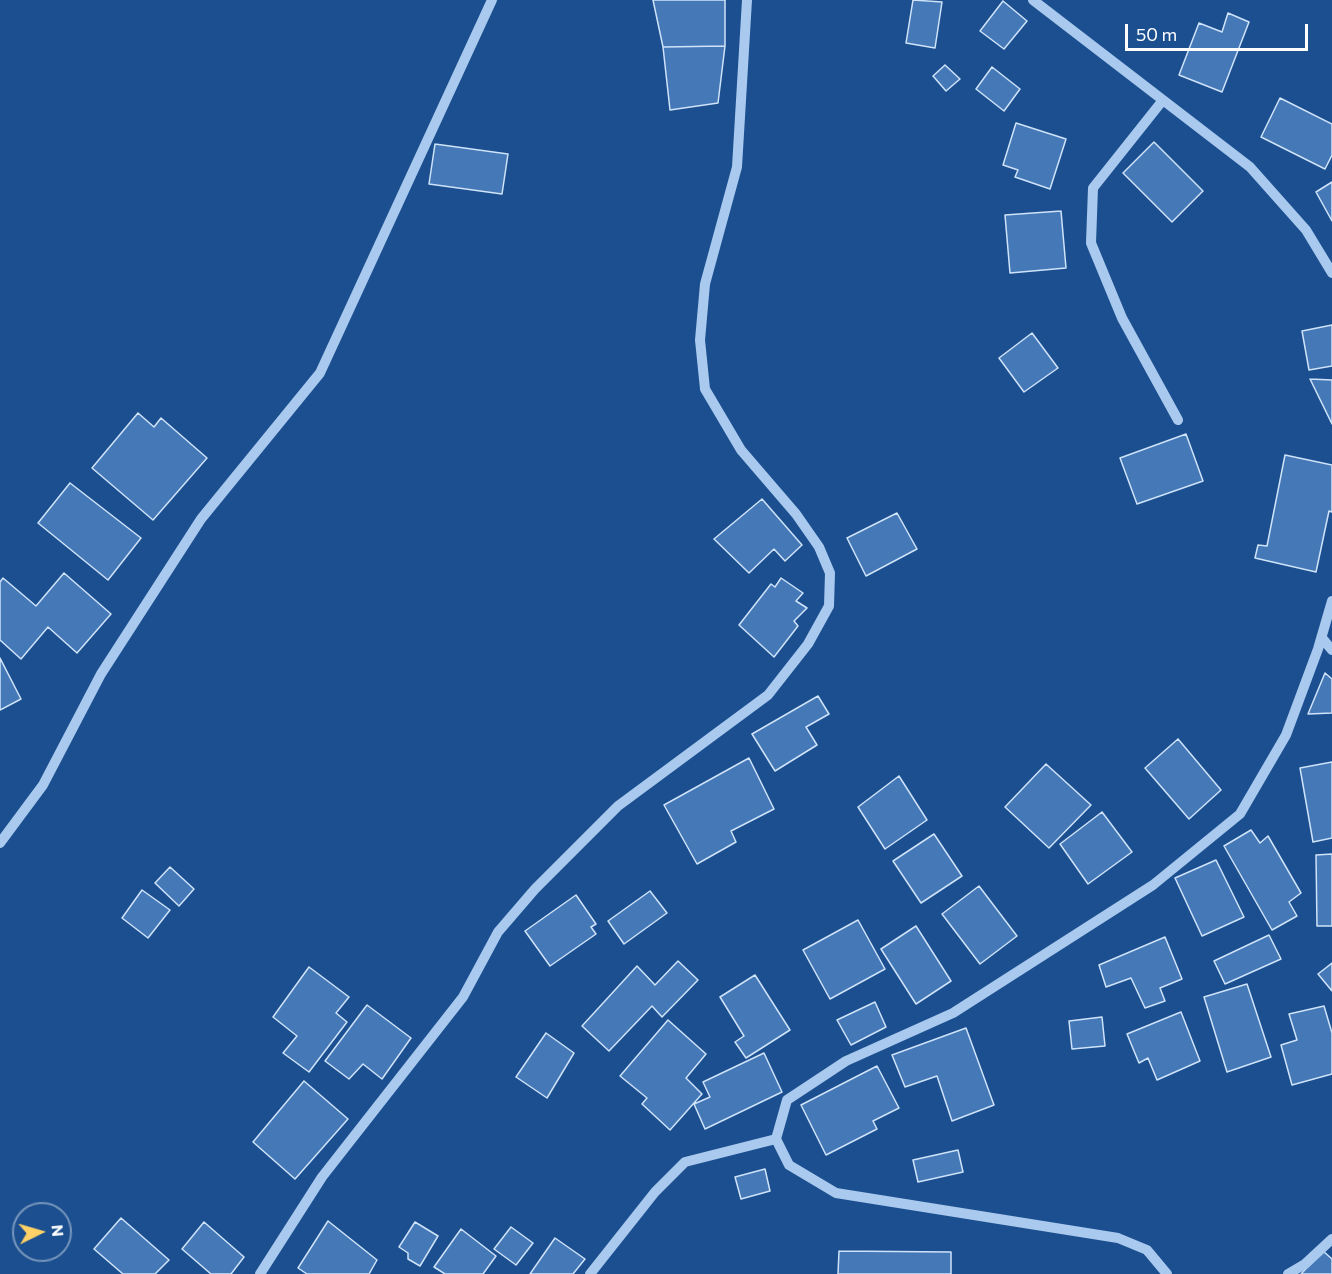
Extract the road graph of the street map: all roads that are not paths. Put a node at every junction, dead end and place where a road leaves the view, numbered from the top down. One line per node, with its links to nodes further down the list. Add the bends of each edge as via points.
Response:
1 (492, 0): 10 (street, via 320,373 201,519 101,675 44,785)
2 (747, 0): 13 (street, via 737,167 705,284 700,340 705,389 741,450 819,547 830,573 829,606 807,644 768,695 618,806 498,932 463,997 322,1177)
3 (1033, 0): 4 (street)
4 (1163, 100): 5 (street, via 1250,167 1306,230); 6 (street, via 1093,188 1091,243 1122,318)
5 (1332, 273)
6 (1179, 420)
7 (1332, 601): 8 (street)
8 (1322, 638): 9 (street); 11 (street, via 1286,735 1240,814 1153,885 953,1013 846,1061 787,1100)
9 (1332, 650)
10 (0, 843)
11 (777, 1139): 14 (street, via 685,1162); 15 (street, via 789,1166 836,1193 1118,1238 1147,1250)
12 (1332, 1239): 16 (street)
13 (260, 1274)
14 (590, 1274)
15 (1167, 1274)
16 (1288, 1274)

